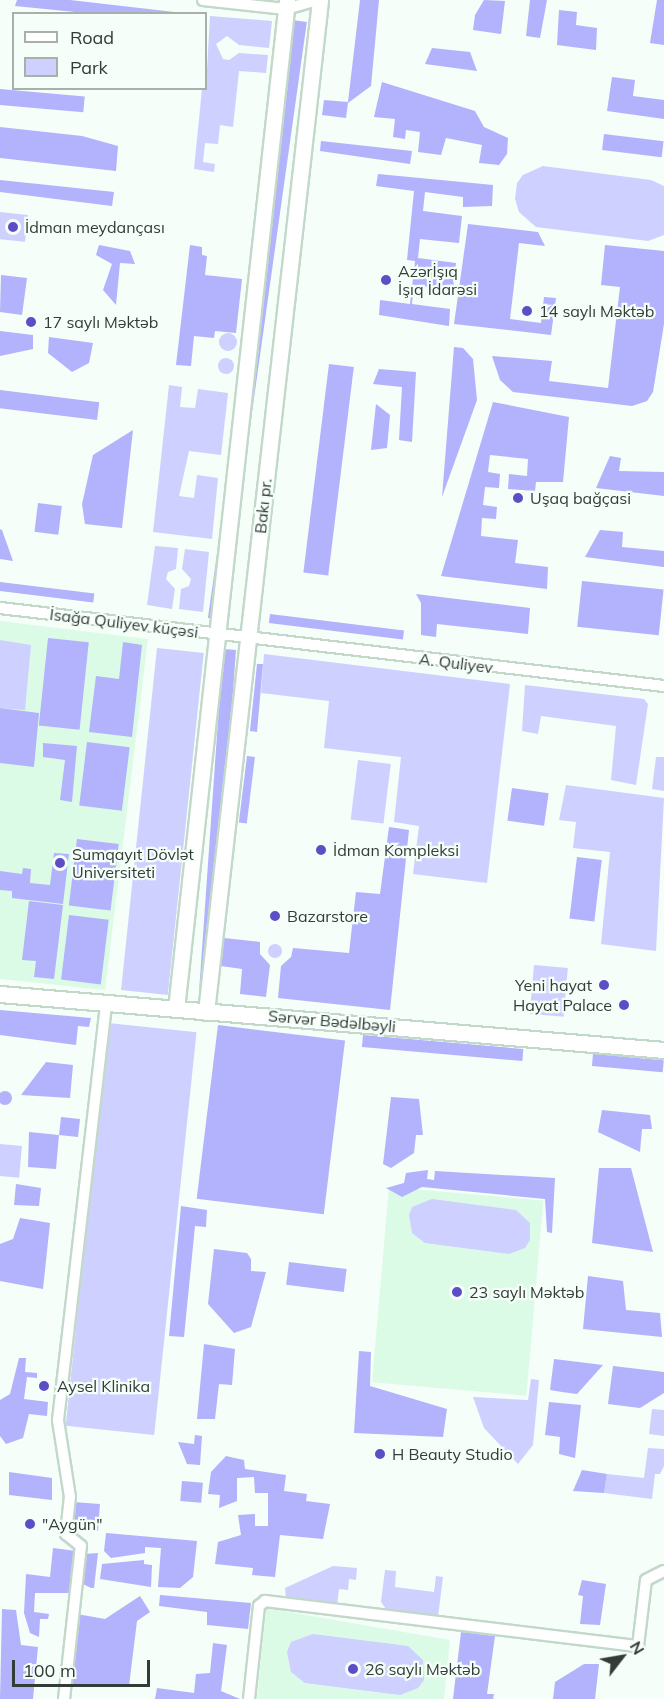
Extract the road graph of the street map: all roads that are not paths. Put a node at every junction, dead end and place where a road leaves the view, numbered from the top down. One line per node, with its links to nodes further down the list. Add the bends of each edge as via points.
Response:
1 (203, 0): 3 (street)
2 (318, 0): 3 (street); 6 (street, Bakı pr.)
3 (286, 4): 5 (street, Bakı pr.)
4 (0, 608): 5 (street, İsağa Quliyev küçəsi)
5 (217, 633): 6 (street, İsağa Quliyev küçəsi); 10 (street, Bakı pr.)
6 (249, 637): 7 (street, A. Quliyev); 11 (street, Bakı pr.)
7 (664, 686)
8 (0, 994): 9 (street, Sərvər Bədəlbəyli)
9 (106, 1003): 10 (street, Sərvər Bədəlbəyli); 14 (street, via 58,1420 70,1497 66,1534 81,1546)
10 (176, 1009): 11 (street, Sərvər Bədəlbəyli)
11 (206, 1012): 12 (street, Sərvər Bədəlbəyli)
12 (664, 1050)
13 (664, 1571): 15 (street, via 646,1580 638,1646 265,1601 259,1606)
14 (64, 1699)
15 (249, 1699)

